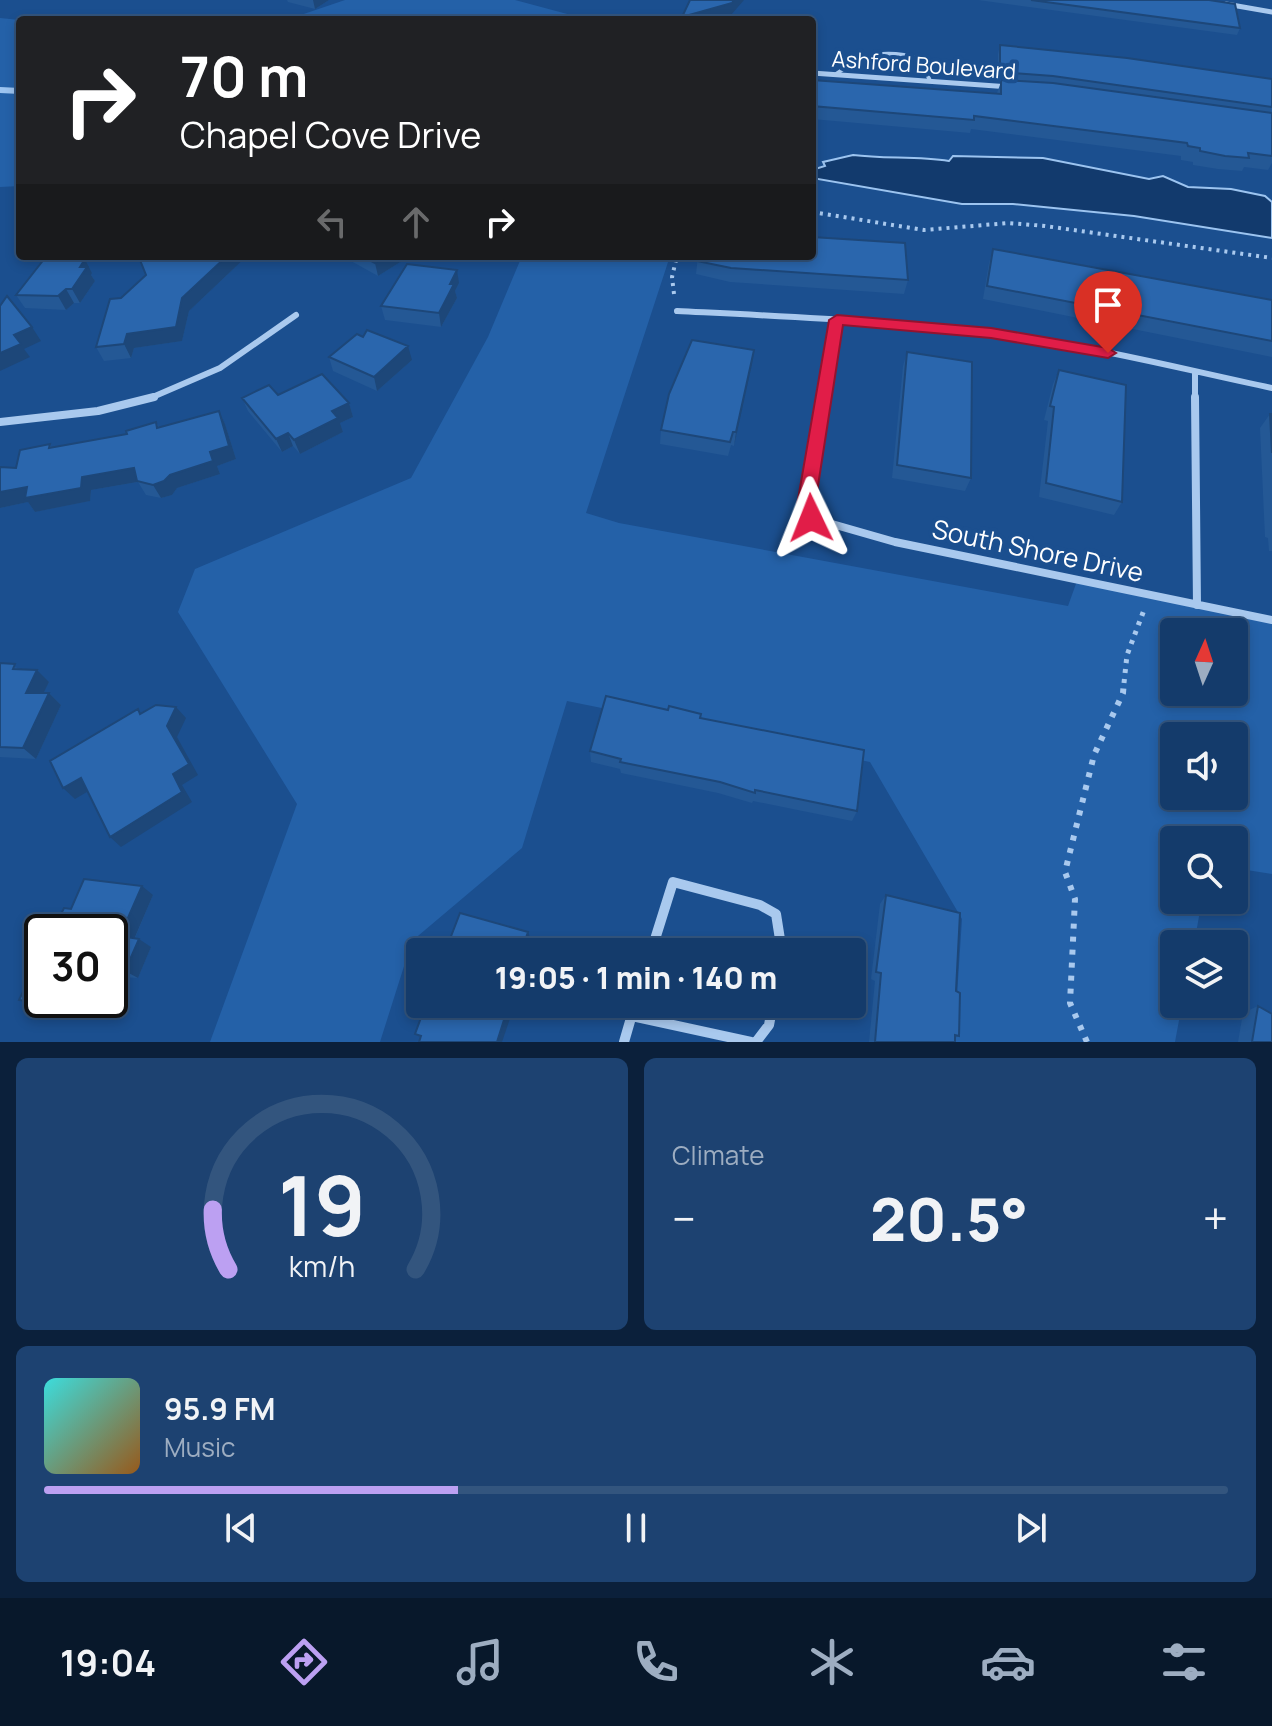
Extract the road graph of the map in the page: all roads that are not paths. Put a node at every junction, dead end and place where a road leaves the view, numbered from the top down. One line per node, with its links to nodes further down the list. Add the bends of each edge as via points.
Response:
1 (1224, 4): 3 (street)
2 (1257, 4): 3 (street)
3 (1249, 6): 4 (street)
4 (1272, 12)
5 (816, 73): 6 (street, Ashford Boulevard)
6 (836, 74): 7 (street, Ashford Boulevard); 7 (lane, via 861,55 900,52 921,59)
7 (930, 81): 8 (street, Ashford Boulevard)
8 (1021, 88)
9 (677, 311): 11 (street)
10 (296, 315): 14 (street, via 191,383 123,405)
11 (837, 320): 12 (street, via 1044,340); 15 (street, South Shore Drive, via 806,505 811,518 862,535)
12 (1195, 373): 13 (street); 15 (street)
13 (1272, 388)
14 (0, 422)
15 (1197, 605): 16 (street, South Shore Drive)
16 (1272, 620)
17 (655, 938): 18 (street, via 673,882 760,905 776,914)
18 (780, 938)
19 (632, 1018): 22 (street)
20 (664, 1018): 23 (street)
21 (770, 1018): 23 (street)
22 (624, 1042)
23 (753, 1042)

